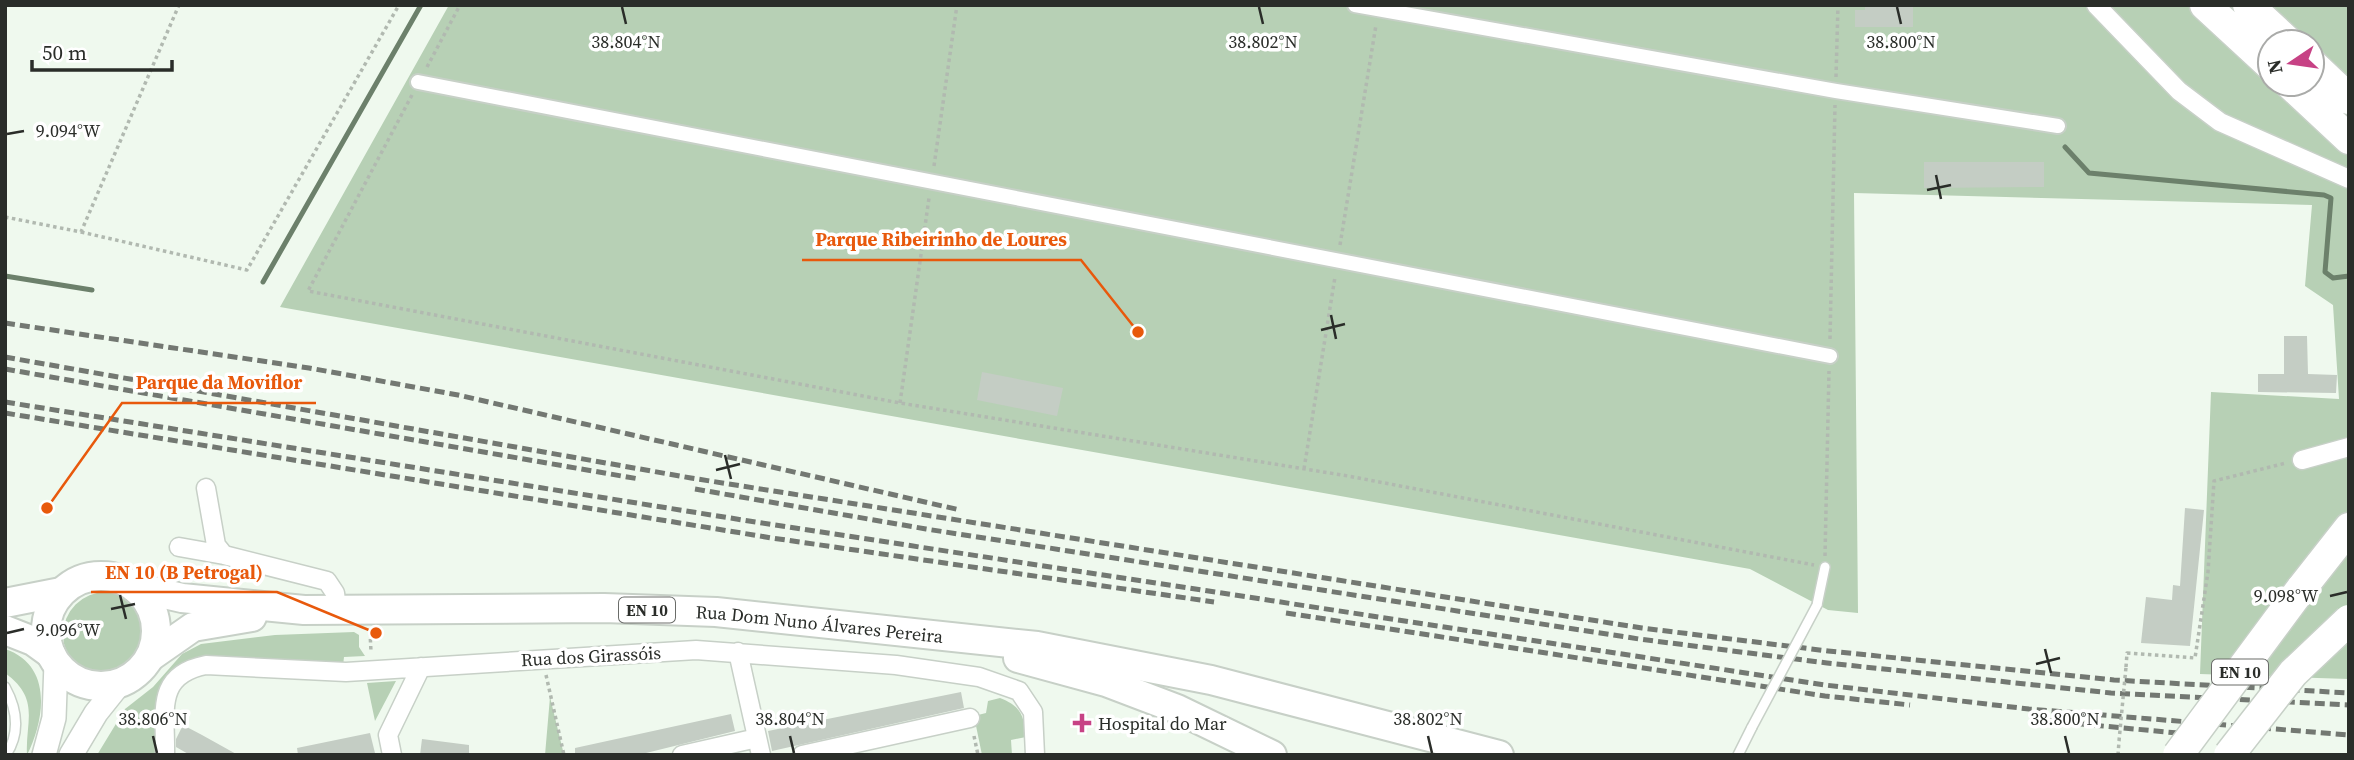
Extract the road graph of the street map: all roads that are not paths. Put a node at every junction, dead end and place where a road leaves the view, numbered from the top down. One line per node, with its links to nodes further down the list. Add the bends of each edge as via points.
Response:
1 (1354, 5): 11 (street)
2 (2096, 5): 13 (street, via 2179,91 2220,122)
3 (2205, 5): 6 (highway)
4 (2248, 5): 5 (highway)
5 (2273, 28)
6 (2256, 52)
7 (2326, 77): 10 (highway)
8 (418, 82): 14 (street)
9 (2305, 98): 12 (highway)
10 (2349, 99)
11 (2058, 126)
12 (2349, 139)
13 (2349, 178)
14 (1830, 356)
15 (2349, 447): 16 (street)
16 (2302, 460)
17 (206, 488): 20 (street, via 216,545)
18 (2349, 528): 49 (highway, EN 10, bridge)
19 (179, 547): 20 (street)
20 (225, 555): 26 (street, via 327,581 335,593)
21 (1825, 567): 48 (lane, bridge, via 1817,605)
22 (134, 587): 23 (main road, EN 10, via 102,575 80,580); 25 (main road, Rua Dom Nuno Álvares Pereira / EN 10, via 182,598); 31 (main road, via 154,614 156,637)
23 (61, 592): 24 (main road, EN 10); 32 (main road, via 46,623)
24 (5, 603)
25 (304, 610): 26 (main road, Rua Dom Nuno Álvares Pereira / EN 10); 31 (main road, Rua Dom Nuno Álvares Pereira / EN 10, via 204,623 181,632)
26 (337, 610): 29 (main road, Rua Dom Nuno Álvares Pereira / EN 10, via 716,612)
27 (2349, 620): 50 (highway, EN 10, bridge, via 2294,674)
28 (5, 629): 32 (main road, via 33,641)
29 (955, 639): 46 (main road, Rua Dom Nuno Álvares Pereira / EN 10, via 1134,692); 47 (main road, Rua Dom Nuno Álvares Pereira / EN 10, via 1068,650 1212,680)
30 (738, 652): 33 (street, Rua dos Girassóis, via 696,650); 37 (street); 45 (street, Rua dos Girassóis, via 896,665 995,681 1019,691 1029,703)
31 (150, 657): 34 (main road, EN 10, via 137,673)
32 (53, 659): 34 (main road, via 80,682 99,686); 40 (street, via 54,718)
33 (421, 667): 38 (street, Rua dos Girassóis, via 346,672 194,667 172,681 167,691); 42 (street, via 388,735)
34 (120, 683): 41 (street)
35 (5, 687): 39 (lane, via 17,717)
36 (970, 718): 44 (street)
37 (759, 746): 43 (street)
38 (167, 754)
39 (6, 755)
40 (44, 755)
41 (71, 755)
42 (392, 755)
43 (682, 755)
44 (802, 755)
45 (1035, 755)
46 (1272, 755)
47 (1499, 755)
48 (1738, 755)
49 (2179, 755)
50 (2229, 755)

